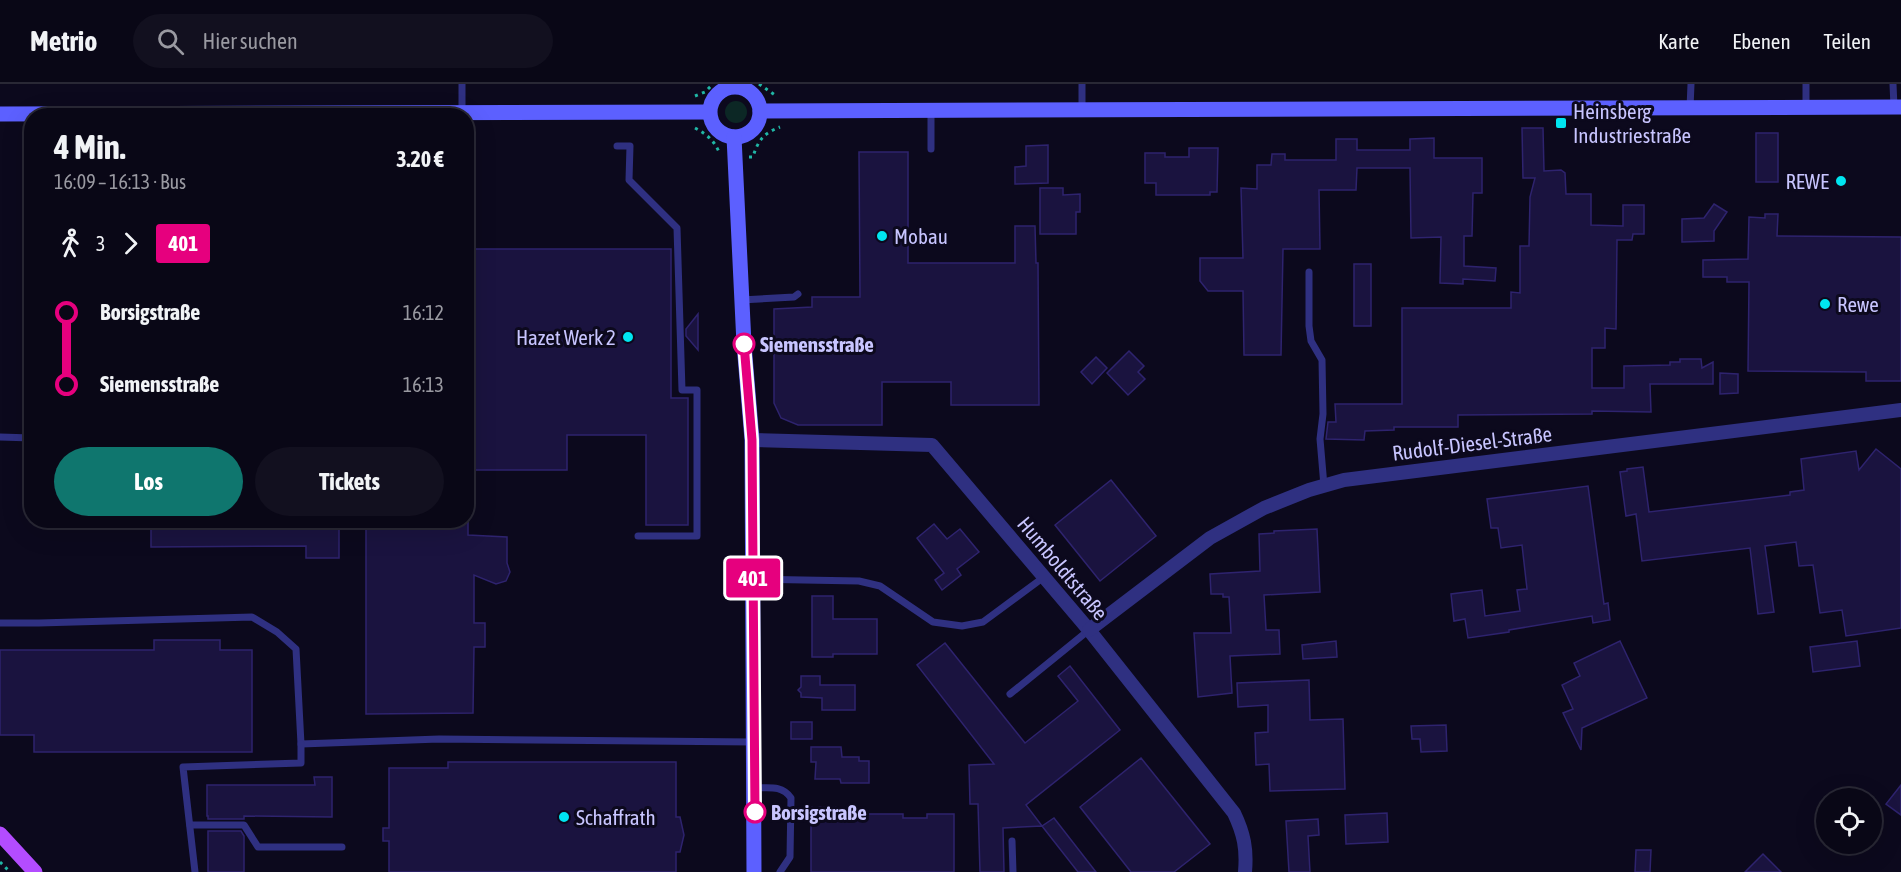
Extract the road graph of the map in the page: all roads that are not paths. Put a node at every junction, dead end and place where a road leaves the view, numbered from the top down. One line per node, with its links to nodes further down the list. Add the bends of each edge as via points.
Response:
1 (462, 84): 9 (lane)
2 (1082, 84): 11 (lane)
3 (1691, 84): 10 (lane)
4 (1806, 84): 7 (lane)
5 (1893, 84): 8 (lane)
6 (735, 85): 12 (street, via 748,89 757,99); 14 (street, via 722,89)
7 (1806, 107): 8 (street); 10 (street)
8 (1898, 107)
9 (462, 108)
10 (1690, 108): 11 (street)
11 (1082, 110): 13 (street)
12 (760, 111): 13 (street); 18 (street, via 757,124 747,134)
13 (931, 111): 20 (lane)
14 (709, 112): 15 (street); 18 (street, via 712,124 721,134)
15 (474, 113)
16 (0, 114): 17 (street)
17 (24, 114)
18 (734, 137): 23 (street)
19 (617, 146): 29 (lane, via 630,146 629,180 677,228 682,390 697,390 697,536)
20 (931, 149)
21 (1309, 272): 28 (lane, via 1311,341 1322,360 1320,439)
22 (798, 294): 23 (lane)
23 (741, 300): 27 (street)
24 (1901, 410): 28 (street, Rudolf-Diesel-Straße, via 1344,480)
25 (0, 437): 26 (lane)
26 (24, 438)
27 (752, 440): 30 (street, Humboldtstraße, via 932,445); 31 (street)
28 (1324, 486): 33 (street, Rudolf-Diesel-Straße, via 1264,508 1210,538)
29 (638, 536)
30 (1044, 577): 31 (lane, via 983,622 962,626 933,622 880,586 859,581); 33 (street, Humboldtstraße)
31 (753, 579): 35 (street)
32 (0, 623): 36 (lane, via 252,617 296,649)
33 (1089, 630): 34 (lane); 47 (street, Humboldtstraße, via 1234,813 1243,833)
34 (1010, 694)
35 (754, 742): 36 (lane, via 439,740); 37 (street)
36 (301, 744): 38 (lane, via 301,763 183,767)
37 (754, 788): 44 (street); 45 (lane, via 778,788 791,798 790,857)
38 (190, 825): 41 (lane, via 244,825 258,847); 43 (lane)
39 (0, 834): 42 (main road)
40 (1012, 841): 46 (lane)
41 (342, 847)
42 (35, 872)
43 (195, 872)
44 (754, 872)
45 (780, 872)
46 (1013, 872)
47 (1245, 872)

